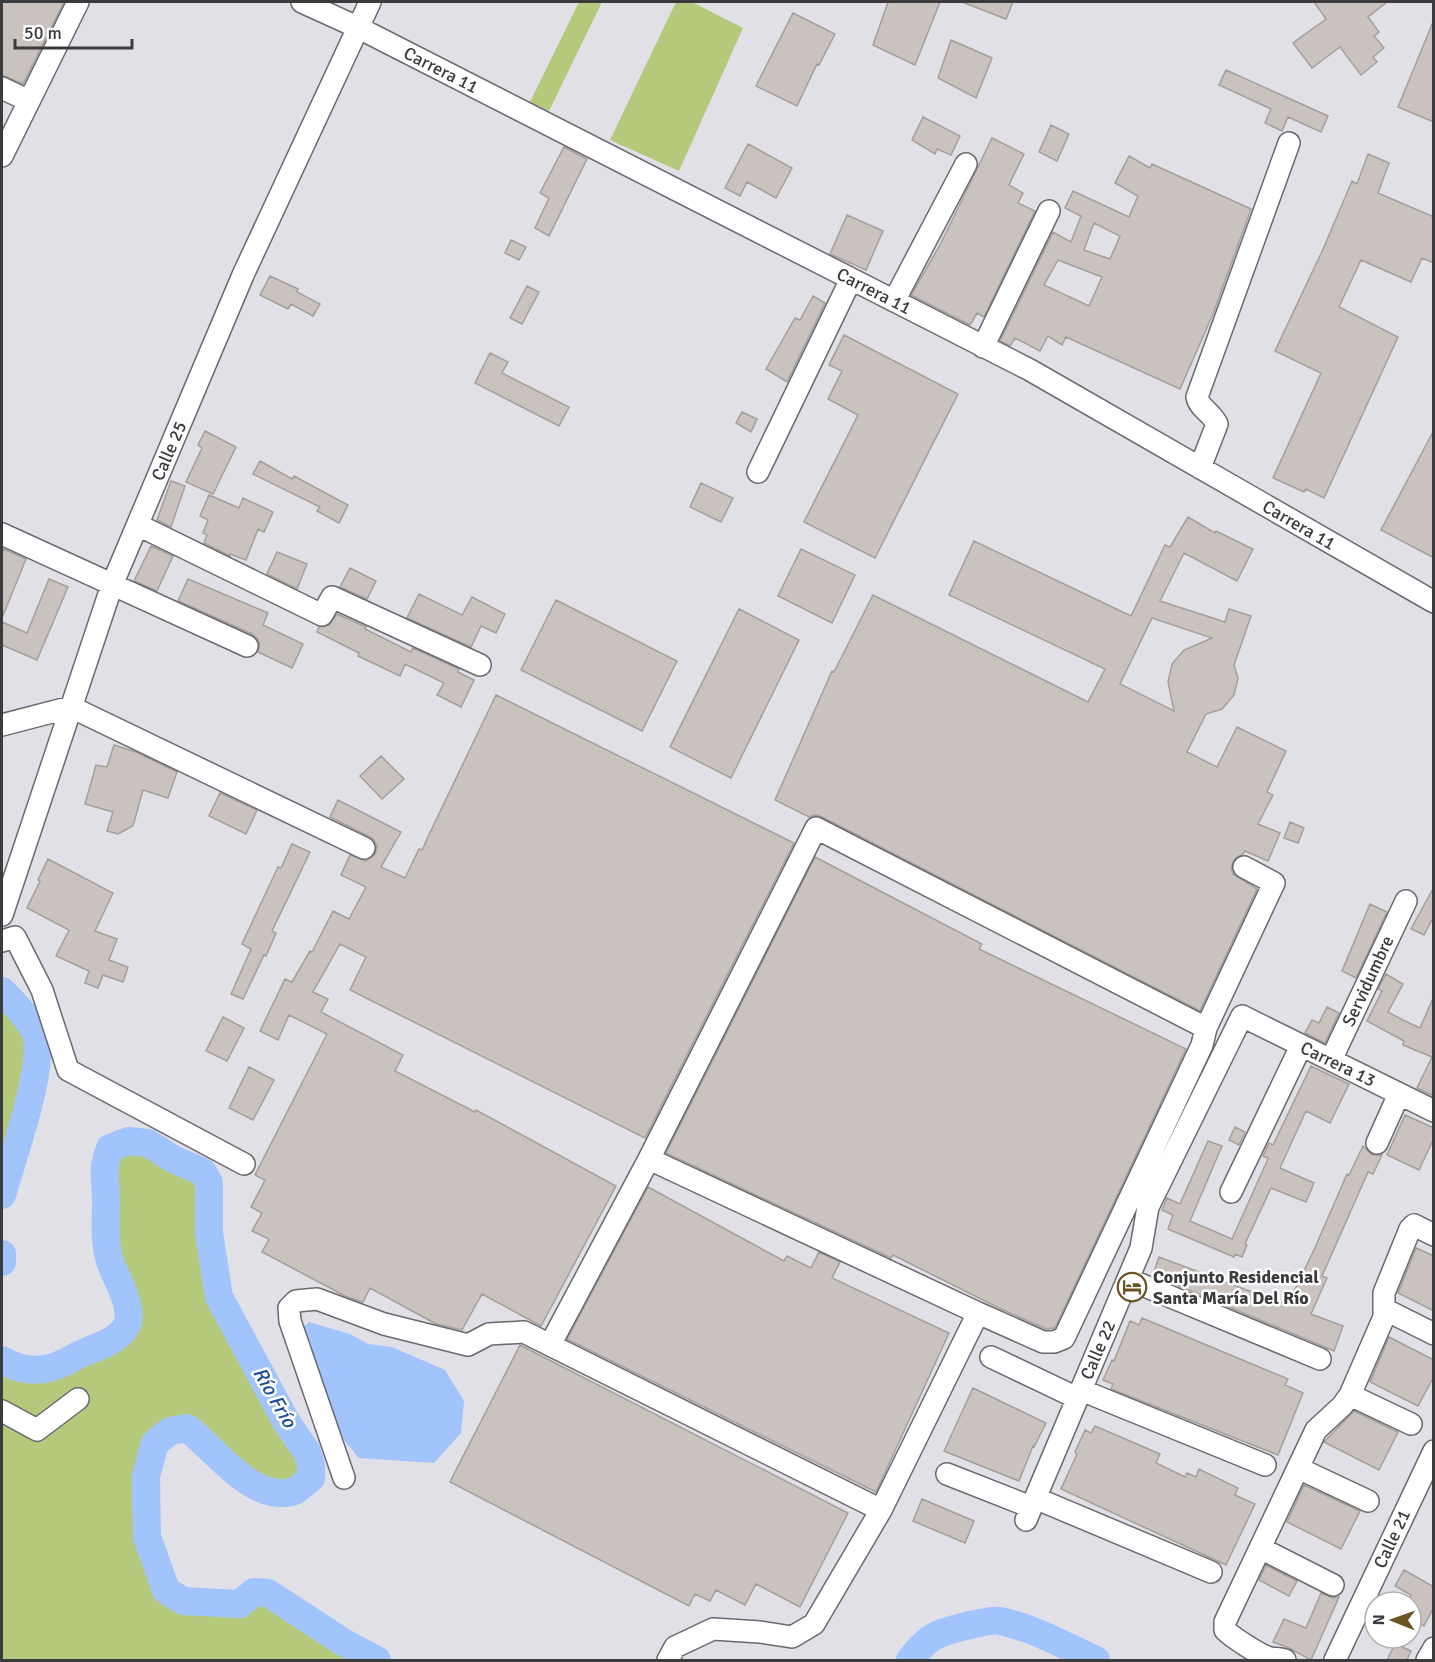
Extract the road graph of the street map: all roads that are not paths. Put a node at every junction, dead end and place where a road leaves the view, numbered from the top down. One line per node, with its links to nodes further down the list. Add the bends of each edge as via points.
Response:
1 (78, 2): 6 (street)
2 (302, 2): 4 (street, Carrera 11)
3 (370, 2): 4 (street, Calle 25)
4 (357, 27): 11 (street, Carrera 11); 16 (street, Calle 25, via 243,275)
5 (2, 88): 6 (street)
6 (29, 100): 8 (street)
7 (1289, 143): 14 (street, via 1197,397 1216,424)
8 (2, 156)
9 (966, 164): 12 (street)
10 (1049, 211): 13 (street)
11 (851, 279): 12 (street, Carrera 11); 15 (street)
12 (894, 301): 13 (street, Carrera 11)
13 (983, 346): 14 (street, Carrera 11)
14 (1200, 468): 19 (street, Carrera 11)
15 (758, 472)
16 (138, 525): 18 (street, Calle 25); 21 (street, via 322,615 332,597)
17 (2, 534): 18 (street)
18 (112, 585): 20 (street); 22 (street, Calle 25)
19 (1434, 602)
20 (247, 646)
21 (480, 665)
22 (71, 707): 23 (street); 24 (street); 27 (street, Calle 25)
23 (2, 725)
24 (364, 848)
25 (1244, 867): 30 (street, via 1274,883)
26 (1406, 901): 32 (street, Servidumbre)
27 (2, 915)
28 (2, 941): 37 (street, via 15,937 42,990 68,1070)
29 (1242, 1016): 31 (street, Carrera 13); 40 (street, Calle 22, via 1148,1207 1142,1248)
30 (1206, 1028): 36 (street, via 816,828); 42 (street, via 1202,1046 1064,1338 1043,1341)
31 (1301, 1046): 32 (street, Carrera 13); 38 (street)
32 (1331, 1060): 33 (street, Carrera 13)
33 (1399, 1094): 34 (street, Carrera 13); 35 (street)
34 (1434, 1111)
35 (1377, 1143)
36 (649, 1159): 42 (street); 44 (street)
37 (244, 1164)
38 (1231, 1192)
39 (1434, 1235): 41 (street, via 1414,1225 1410,1229 1384,1293)
40 (1128, 1279): 46 (street); 47 (street, Calle 22)
41 (1384, 1310): 43 (street); 48 (street)
42 (978, 1313): 59 (street)
43 (1434, 1334)
44 (550, 1345): 56 (street, via 524,1332 489,1334 468,1345 384,1324 317,1299 296,1301 289,1308 291,1321); 59 (street)
45 (991, 1357): 47 (street)
46 (1320, 1359)
47 (1079, 1394): 53 (street); 58 (street, Calle 22)
48 (1350, 1395): 51 (street); 54 (street, via 1316,1430)
49 (78, 1399): 50 (street, via 37,1430)
50 (2, 1412)
51 (1411, 1424)
52 (1434, 1451): 66 (street, Calle 21)
53 (1264, 1465)
54 (1298, 1468): 57 (street); 60 (street)
55 (947, 1474): 58 (street)
56 (344, 1478)
57 (1368, 1501)
58 (1030, 1508): 61 (street)
59 (881, 1510): 64 (street, via 814,1624 792,1637 712,1629 675,1647)
60 (1260, 1548): 62 (street); 65 (street, via 1225,1622 1225,1630)
61 (1210, 1572)
62 (1333, 1585)
63 (1434, 1648): 67 (street)
64 (668, 1660)
65 (1276, 1660)
66 (1335, 1660)
67 (1427, 1660)

